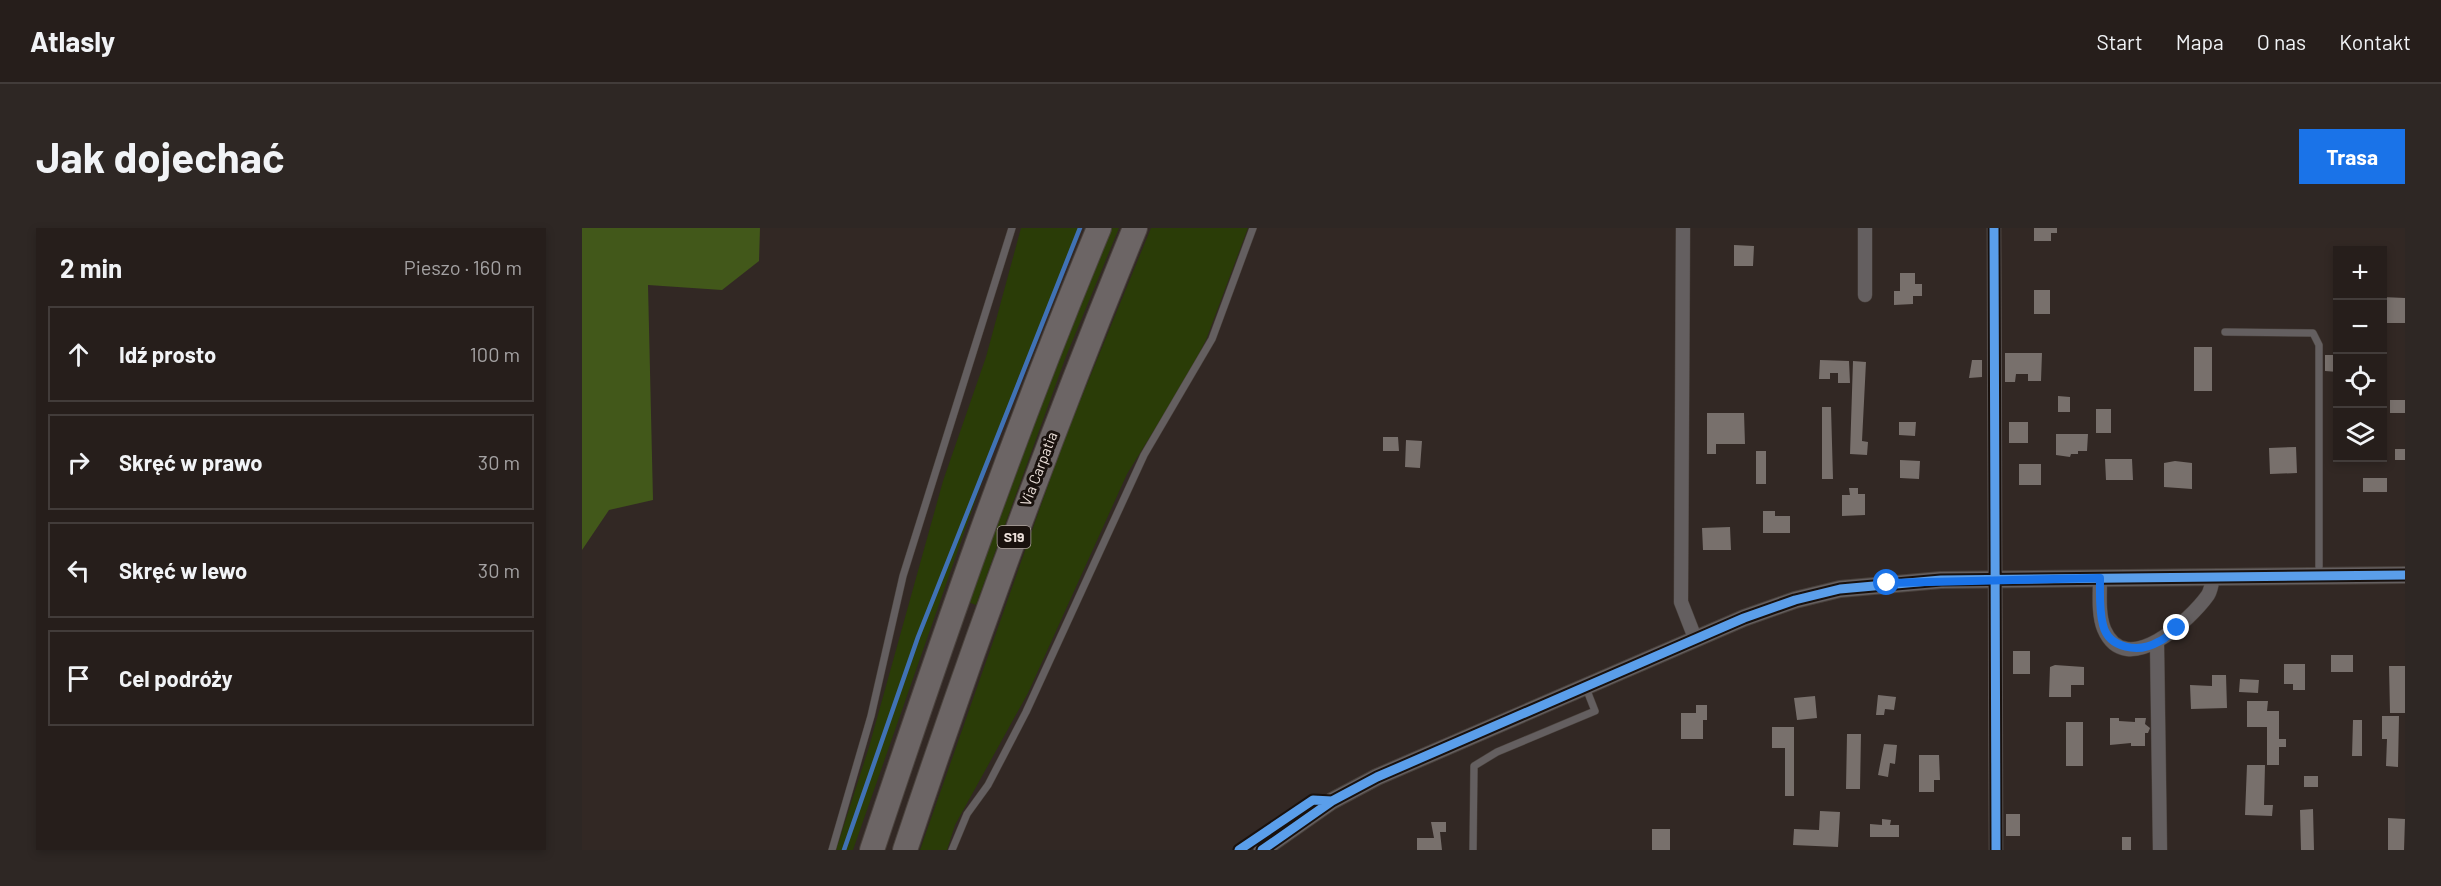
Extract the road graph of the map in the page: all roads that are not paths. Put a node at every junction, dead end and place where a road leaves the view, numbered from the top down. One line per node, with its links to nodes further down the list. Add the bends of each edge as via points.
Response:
1 (1012, 228): 18 (lane, via 903,576 870,716)
2 (1099, 228): 19 (highway, S19, via 1046,355 941,642)
3 (1135, 228): 20 (highway, Via Carpatia / S19, via 1077,368 975,640)
4 (1253, 228): 21 (lane, via 1212,339 1144,454 1026,712 988,786 967,814)
5 (1683, 228): 15 (street, via 1682,602)
6 (1865, 228): 8 (street)
7 (1994, 228): 14 (street)
8 (1865, 295)
9 (2225, 332): 11 (lane, via 2313,333 2319,345)
10 (2405, 575): 11 (street)
11 (2319, 576): 12 (street)
12 (2213, 577): 13 (street); 16 (street, via 2210,593)
13 (2100, 578): 14 (street); 16 (street, via 2101,611 2110,639 2123,647)
14 (1995, 579): 15 (street, via 1840,589 1795,600); 24 (street)
15 (1695, 638): 17 (street)
16 (2157, 643): 25 (street)
17 (1585, 686): 22 (street, via 1377,777 1332,801); 23 (lane, via 1595,711 1497,752 1474,766)
18 (832, 850)
19 (872, 850)
20 (905, 850)
21 (952, 850)
22 (1262, 850)
23 (1473, 850)
24 (1996, 850)
25 (2160, 850)

